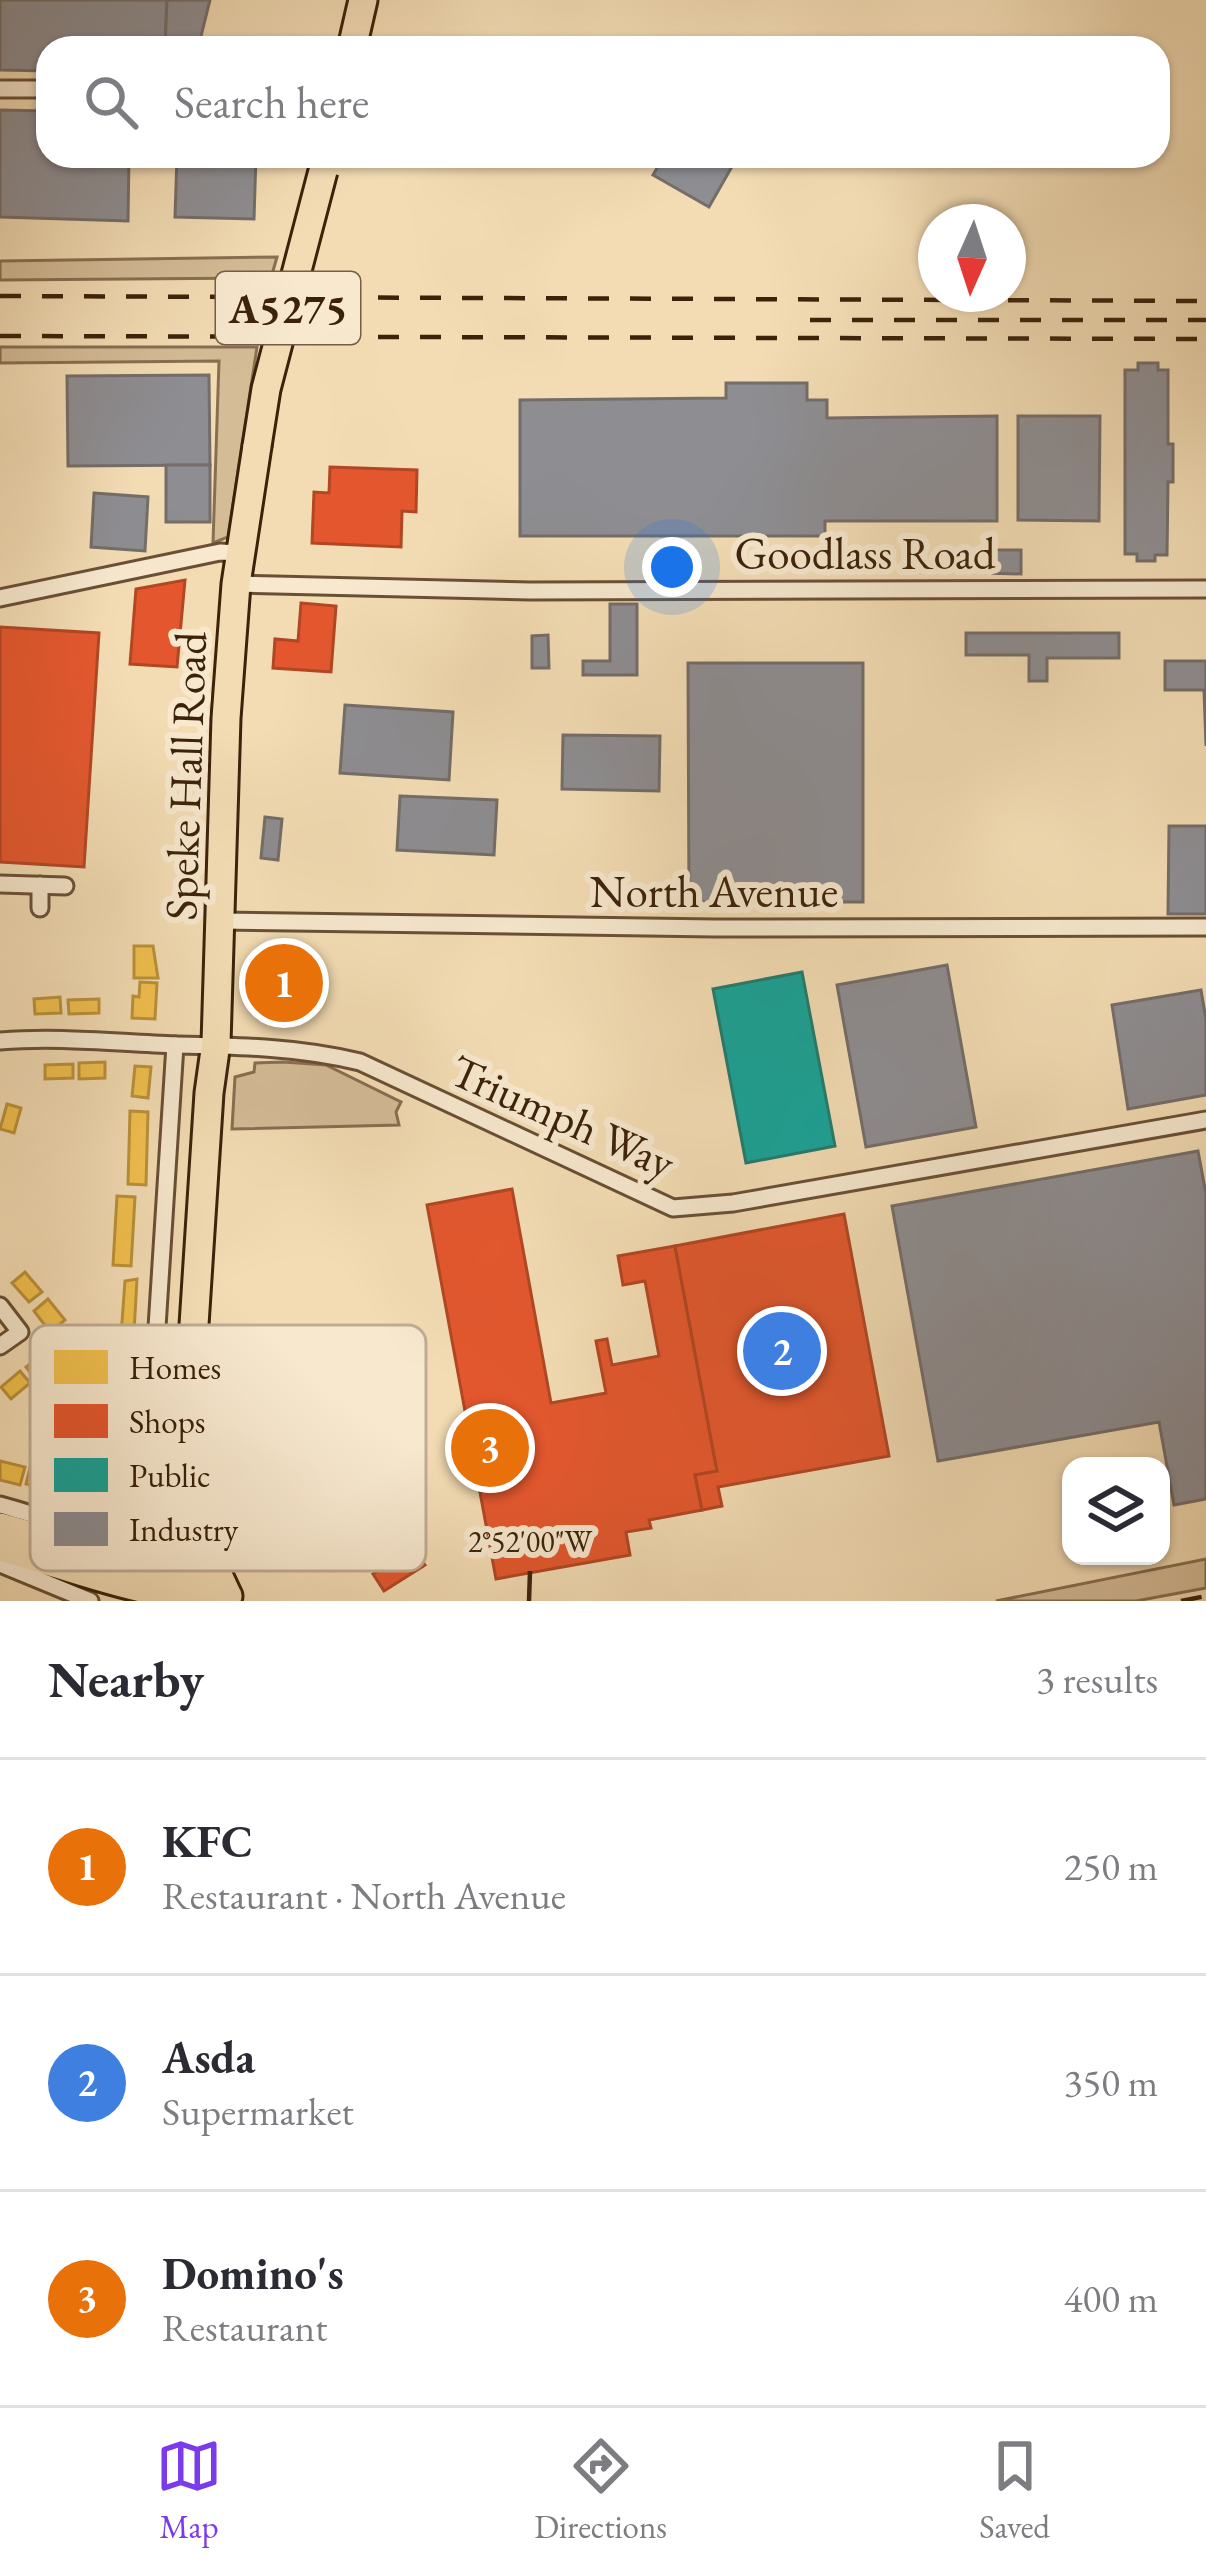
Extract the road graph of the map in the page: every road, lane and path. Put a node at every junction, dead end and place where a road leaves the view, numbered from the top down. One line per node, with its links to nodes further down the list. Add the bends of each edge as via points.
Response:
1 (363, 0): 2 (highway)
2 (355, 36)
3 (0, 89): 4 (street)
4 (36, 89)
5 (324, 168): 6 (highway, Speke Hall Road / A5275, bridge, via 266,389)
6 (240, 553): 7 (highway, Speke Hall Road / A5275); 9 (street)
7 (236, 584): 8 (street, Goodlass Road); 14 (highway, Speke Hall Road / A5275)
8 (1206, 589)
9 (0, 598)
10 (0, 884): 11 (street)
11 (40, 885): 12 (street); 13 (street)
12 (65, 886)
13 (40, 908)
14 (221, 921): 15 (street, North Avenue); 17 (highway, Speke Hall Road / A5275)
15 (1206, 927)
16 (0, 1041): 18 (street, Triumph Way)
17 (216, 1043): 18 (street, Triumph Way); 19 (street, Triumph Way, via 360,1062 673,1208); 22 (highway, Speke Hall Road / A5275)
18 (175, 1045): 21 (street)
19 (1206, 1120)
20 (0, 1306): 23 (street, via 20,1332)
21 (157, 1325)
22 (193, 1325)
23 (0, 1346)
24 (0, 1504): 25 (street)
25 (30, 1513)
26 (0, 1527): 27 (highway)
27 (30, 1535)
28 (0, 1547): 29 (highway)
29 (30, 1557)
30 (0, 1564): 36 (street)
31 (74, 1571): 35 (highway)
32 (133, 1571): 34 (highway)
33 (226, 1591): 34 (highway)
34 (195, 1594): 35 (highway)
35 (154, 1597)
36 (89, 1601)

